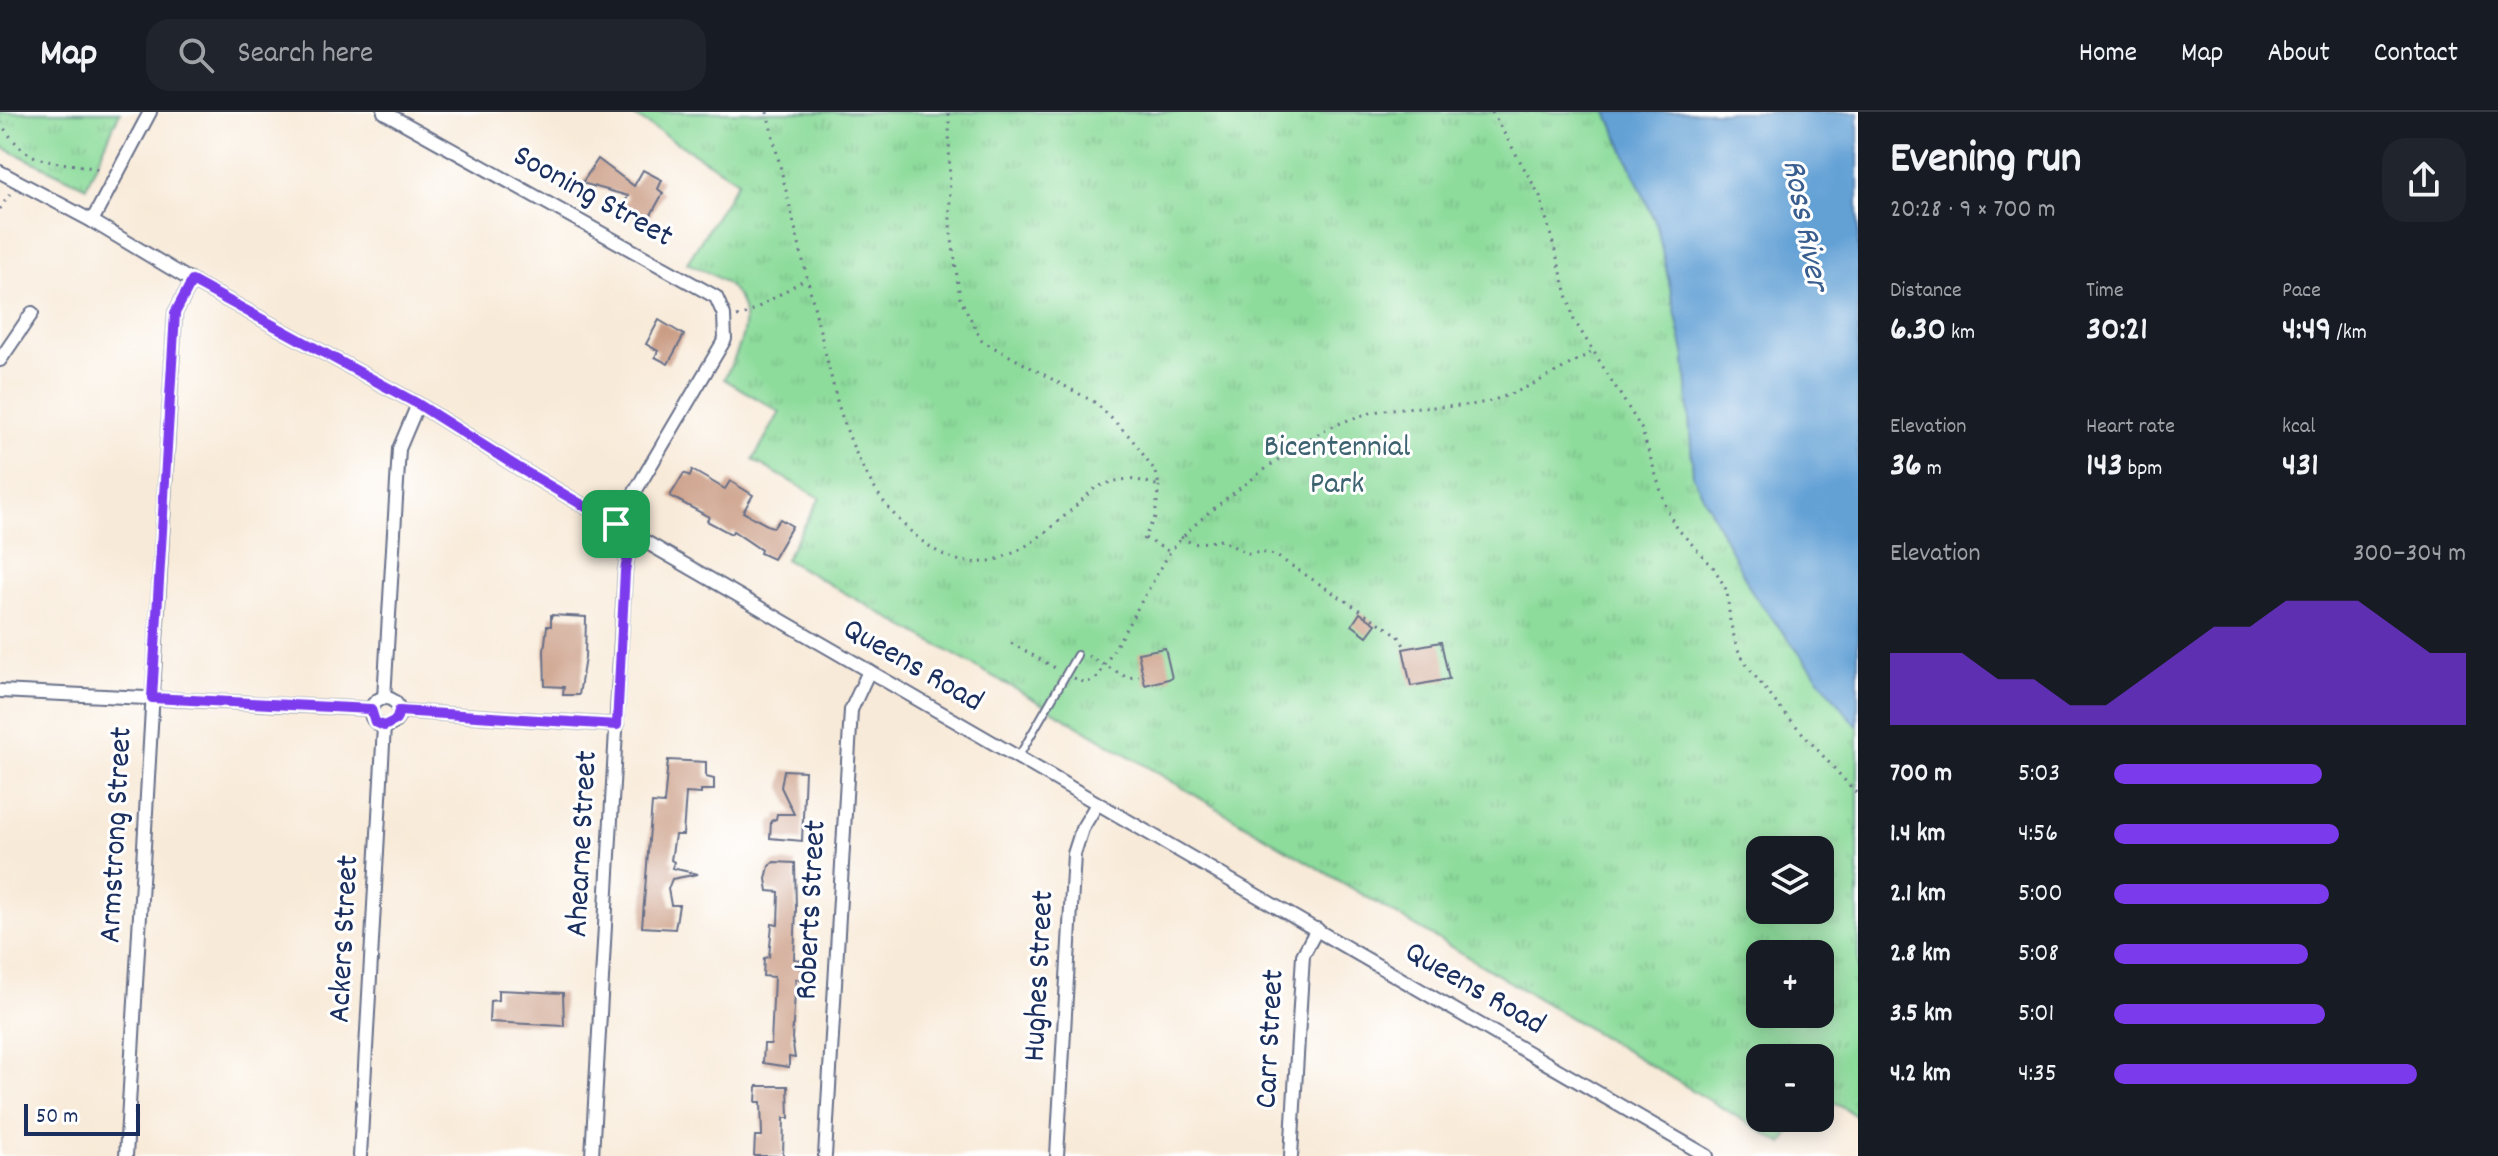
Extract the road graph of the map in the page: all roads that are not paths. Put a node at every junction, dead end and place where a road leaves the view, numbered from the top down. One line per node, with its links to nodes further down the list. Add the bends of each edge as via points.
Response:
1 (150, 112): 4 (street)
2 (384, 112): 9 (street, Sooning Street, via 716,297 725,318 725,339)
3 (0, 172): 4 (street, Queens Road)
4 (92, 221): 5 (street, Queens Road)
5 (192, 281): 8 (street, Queens Road); 14 (street, Armstrong Street, via 175,313)
6 (32, 313): 7 (street)
7 (0, 360)
8 (418, 404): 9 (street, Queens Road); 15 (street, via 399,449)
9 (616, 524): 10 (street, Queens Road)
10 (639, 538): 12 (street, Queens Road); 18 (street, Ahearne Street, via 625,571)
11 (1078, 653): 20 (lane)
12 (869, 671): 20 (street, Queens Road); 26 (street, Roberts Street, via 851,710)
13 (0, 691): 14 (street)
14 (152, 698): 16 (street); 23 (street, Armstrong Street)
15 (384, 698): 16 (street); 17 (street, via 393,700)
16 (371, 709): 19 (street, via 375,722)
17 (399, 711): 18 (street); 19 (street, via 396,720)
18 (617, 725): 25 (street, Ahearne Street)
19 (384, 726): 24 (street, Ackers Street)
20 (1018, 758): 21 (street, Queens Road)
21 (1097, 804): 22 (street, Queens Road); 27 (street, Hughes Street, via 1074,854)
22 (1317, 929): 28 (street, Carr Street, via 1303,955); 29 (street, Queens Road)
23 (126, 1156)
24 (360, 1156)
25 (592, 1156)
26 (825, 1156)
27 (1057, 1156)
28 (1291, 1156)
29 (1707, 1156)

